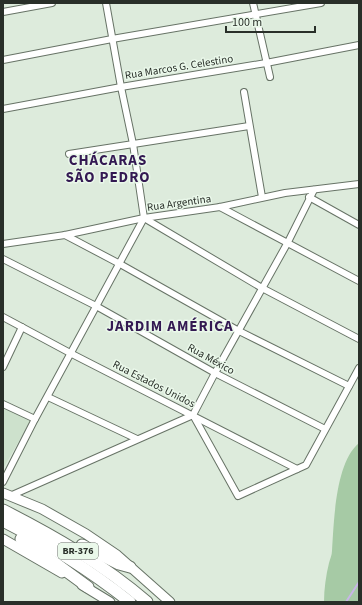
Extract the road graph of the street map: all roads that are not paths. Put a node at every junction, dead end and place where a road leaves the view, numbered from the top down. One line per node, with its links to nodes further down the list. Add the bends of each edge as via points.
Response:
1 (52, 3): 5 (street)
2 (106, 3): 7 (street)
3 (253, 3): 6 (street)
4 (321, 3): 6 (street)
5 (3, 12)
6 (255, 14): 7 (street); 10 (street)
7 (112, 39): 9 (street); 12 (street)
8 (359, 45): 10 (street, Rua Marcos G. Celestino)
9 (3, 60)
10 (266, 63): 11 (street); 12 (street, Rua Marcos G. Celestino)
11 (270, 77)
12 (121, 87): 14 (street, Rua Marcos G. Celestino); 16 (street)
13 (244, 92): 15 (street)
14 (3, 110)
15 (249, 126): 16 (street); 20 (street)
16 (133, 144): 17 (street); 23 (street)
17 (70, 154)
18 (359, 184): 19 (street, Rua Argentina)
19 (314, 190): 20 (street, Rua Argentina); 21 (street)
20 (262, 197): 22 (street, Rua Argentina)
21 (309, 198): 24 (street); 26 (street)
22 (220, 207): 23 (street, Rua Argentina); 26 (street)
23 (144, 218): 25 (street, Rua Argentina); 29 (street); 31 (street)
24 (359, 225)
25 (65, 235): 27 (street, Rua Argentina); 29 (street)
26 (288, 242): 30 (street); 31 (street)
27 (3, 244)
28 (3, 259): 32 (street, Rua México)
29 (120, 264): 32 (street); 35 (street)
30 (359, 281)
31 (262, 288): 35 (street); 36 (street)
32 (96, 306): 37 (street); 40 (street, Rua México)
33 (3, 317): 34 (street, Rua Estados Unidos)
34 (22, 327): 37 (street, Rua Estados Unidos); 38 (street)
35 (239, 331): 40 (street); 41 (street)
36 (359, 339)
37 (72, 354): 42 (street); 44 (street, Rua Estados Unidos)
38 (3, 367)
39 (359, 368): 41 (street)
40 (215, 373): 44 (street); 46 (street, Rua México)
41 (349, 386): 46 (street)
42 (48, 397): 45 (street); 47 (street)
43 (3, 404): 45 (street)
44 (193, 415): 47 (street); 48 (street, Rua Estados Unidos); 48 (street, via 238,496)
45 (35, 419): 49 (street)
46 (325, 429): 48 (street, via 306,465)
47 (137, 439): 50 (street)
48 (297, 469)
49 (3, 482)
50 (6, 494): 56 (main road, via 42,509 86,534)
51 (3, 506): 56 (highway, via 38,521 98,554)
52 (3, 510): 60 (highway, BR-376, via 88,557)
53 (3, 521): 59 (highway, BR-376, via 56,550)
54 (3, 529): 57 (highway, via 26,542)
55 (3, 539): 57 (main road)
56 (130, 567): 61 (main road)
57 (88, 588): 58 (main road)
58 (110, 602)
59 (130, 602)
60 (147, 602)
61 (170, 602)

